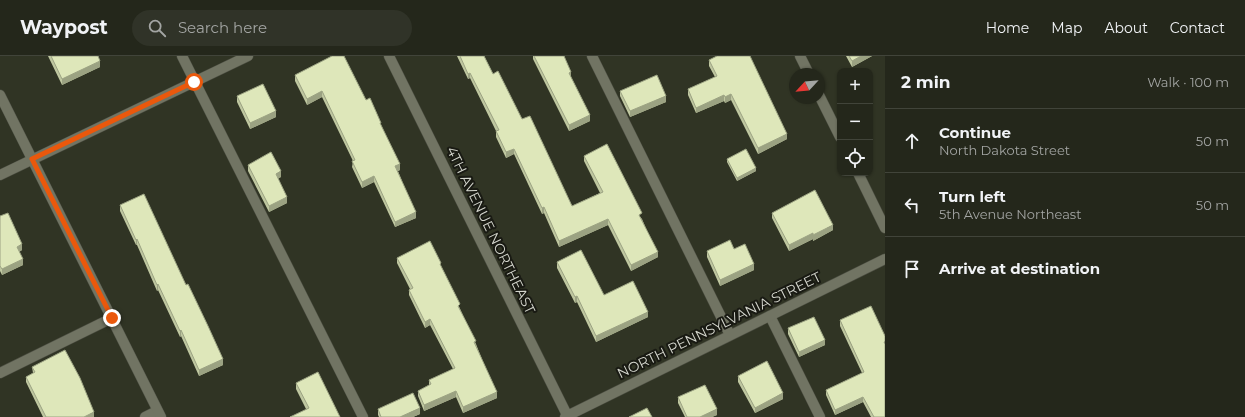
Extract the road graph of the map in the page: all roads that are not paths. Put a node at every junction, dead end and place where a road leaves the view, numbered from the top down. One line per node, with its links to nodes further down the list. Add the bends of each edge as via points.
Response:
1 (182, 56): 7 (street)
2 (248, 56): 7 (street)
3 (389, 56): 21 (street, 4TH AVENUE NORTHEAST)
4 (592, 56): 18 (street)
5 (800, 56): 6 (street)
6 (806, 68)
7 (194, 82): 11 (street); 23 (street)
8 (0, 95): 11 (street)
9 (824, 104): 10 (street)
10 (837, 131)
11 (32, 159): 12 (street); 17 (street)
12 (0, 175)
13 (859, 176): 14 (street)
14 (885, 228)
15 (885, 259): 16 (street, NORTH PENNSYLVANIA STREET)
16 (770, 316): 18 (street, NORTH PENNSYLVANIA STREET); 24 (street)
17 (112, 318): 19 (street); 20 (street)
18 (730, 335): 21 (street, NORTH PENNSYLVANIA STREET)
19 (0, 373)
20 (159, 414): 22 (street)
21 (567, 416)
22 (145, 417)
23 (363, 417)
24 (820, 417)

